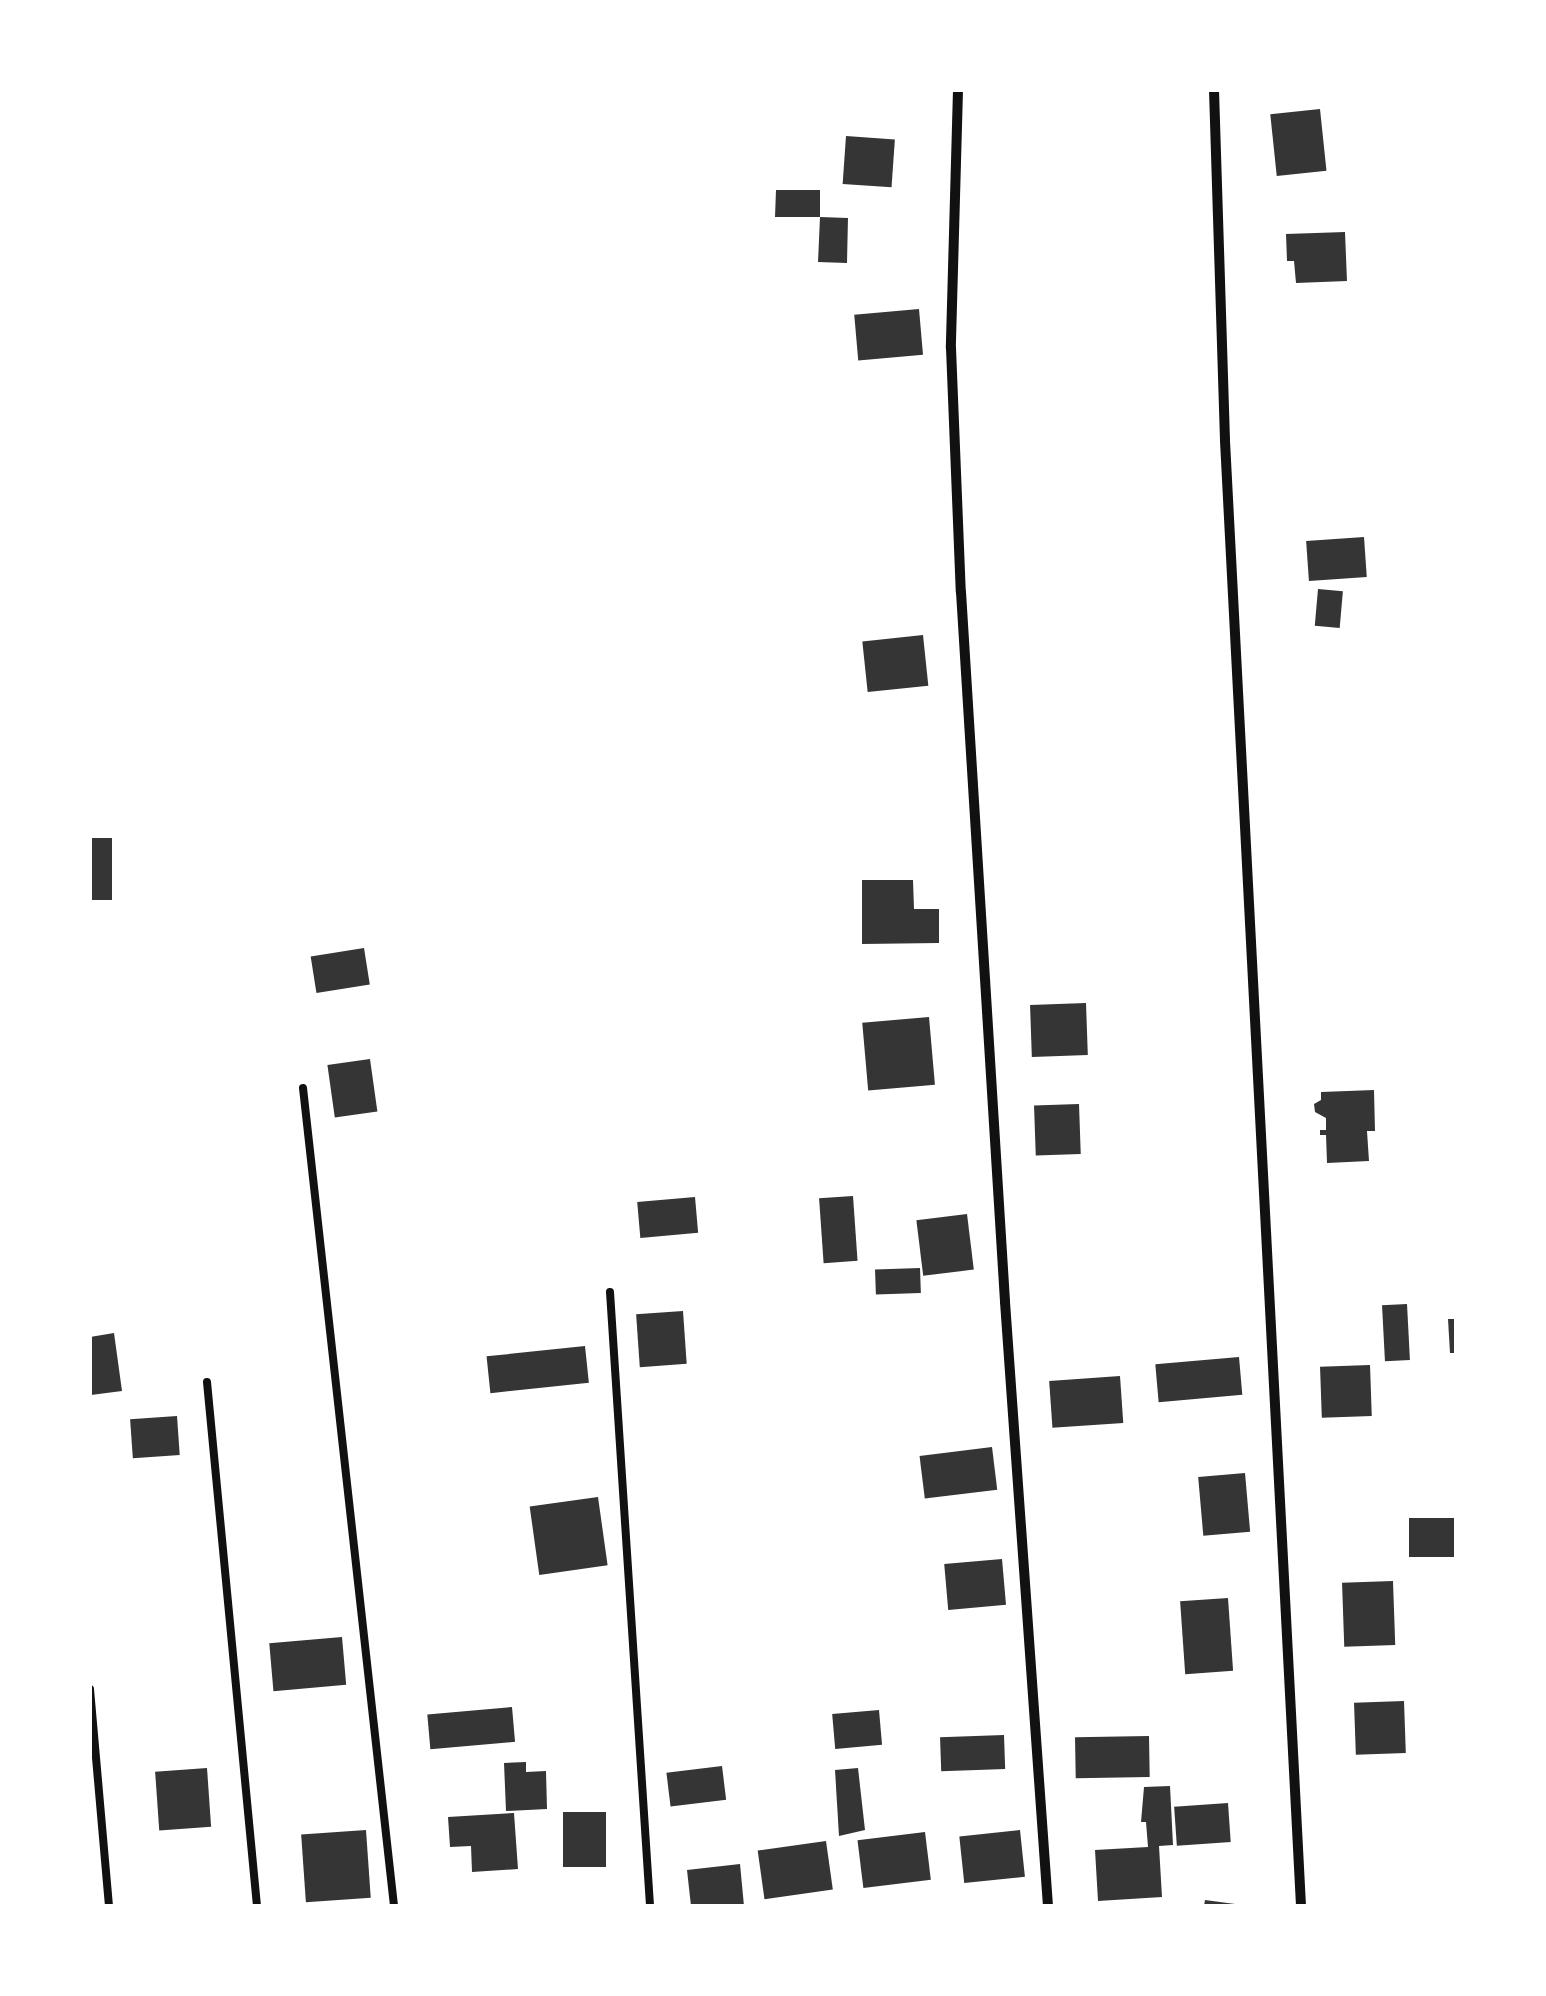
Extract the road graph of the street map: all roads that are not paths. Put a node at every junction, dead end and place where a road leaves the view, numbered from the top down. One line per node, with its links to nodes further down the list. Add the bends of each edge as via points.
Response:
1 (958, 90): 11 (street, via 952,348 961,592)
2 (1214, 90): 12 (street, via 1225,440)
3 (303, 1088): 9 (lane)
4 (610, 1292): 10 (lane)
5 (207, 1382): 8 (lane)
6 (90, 1689): 7 (lane)
7 (109, 1906)
8 (258, 1906)
9 (394, 1906)
10 (650, 1906)
11 (1048, 1906)
12 (1302, 1906)

